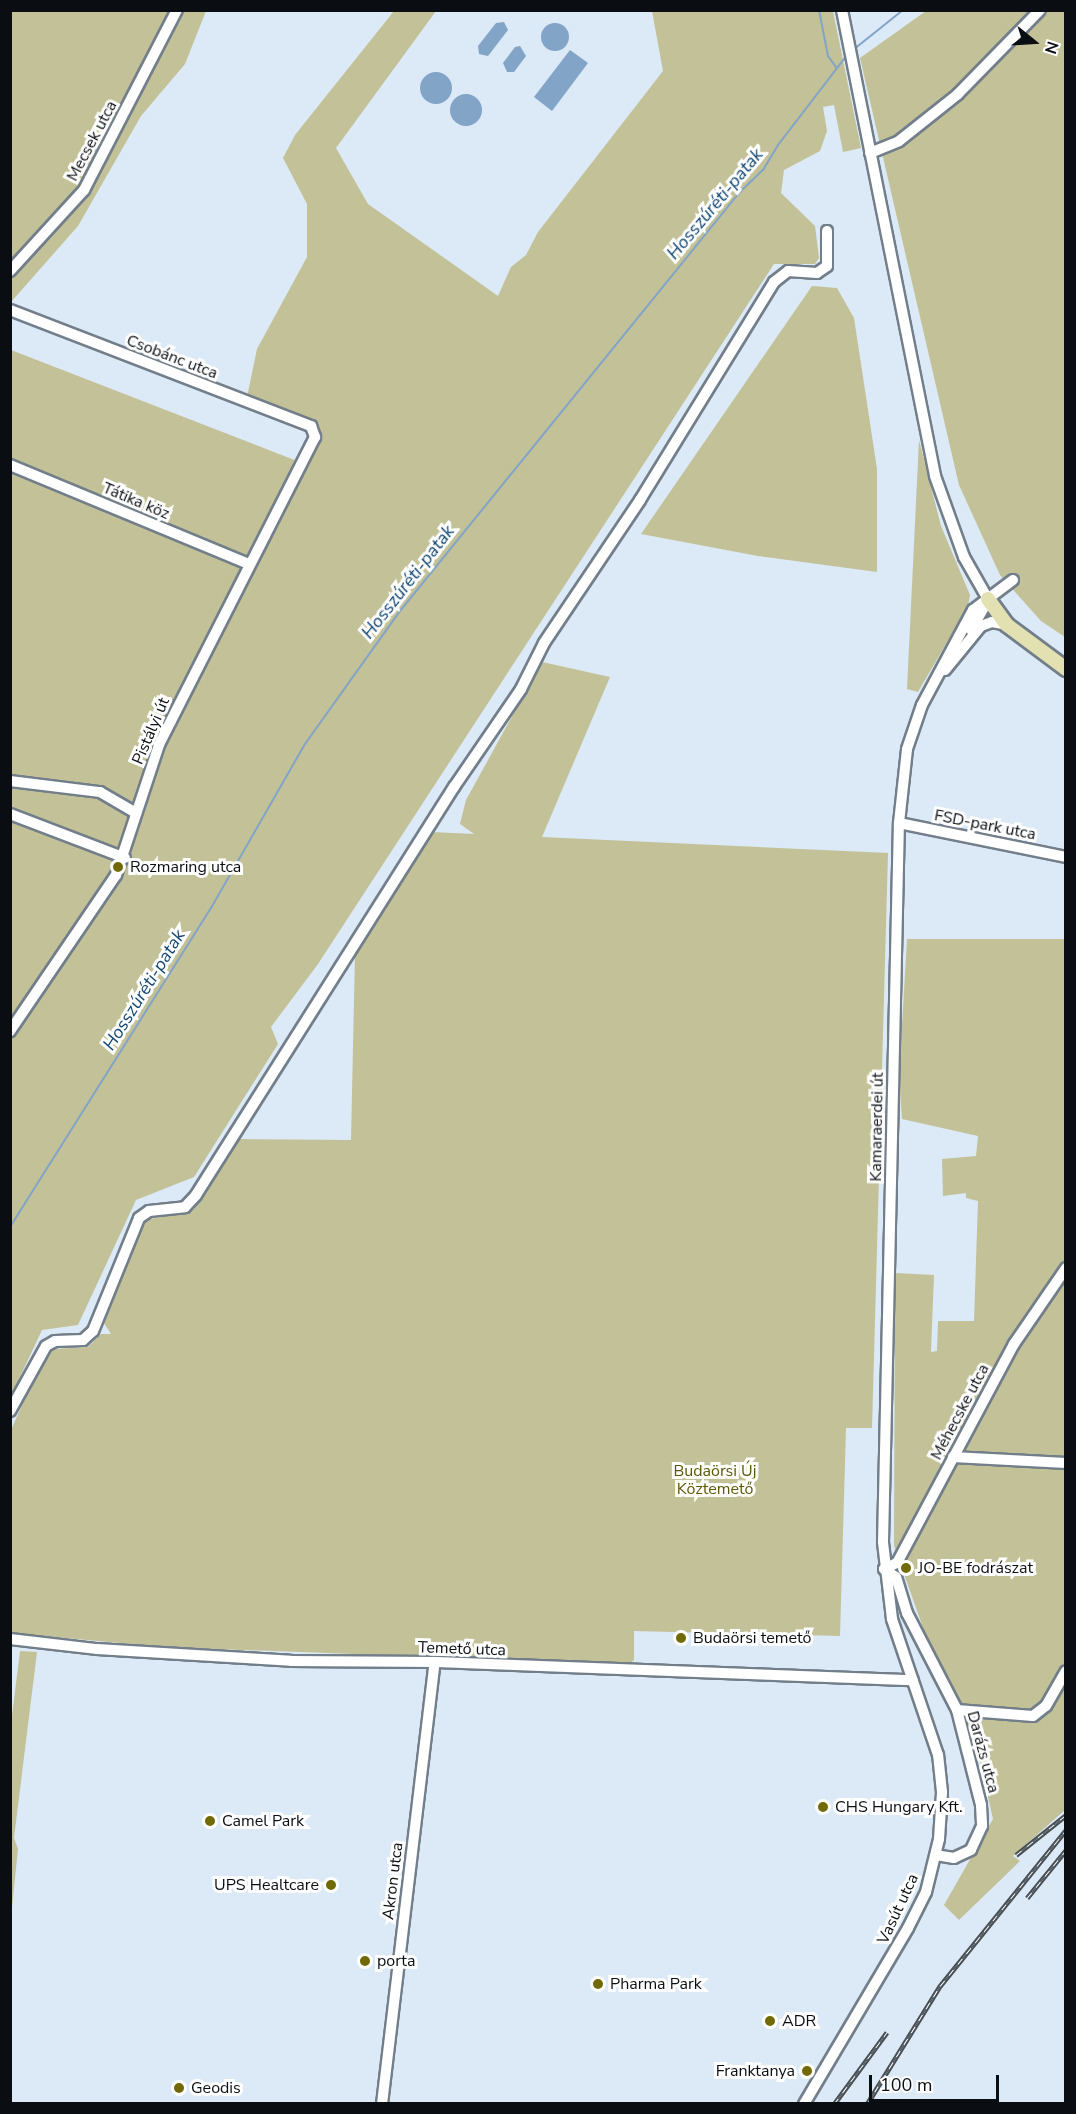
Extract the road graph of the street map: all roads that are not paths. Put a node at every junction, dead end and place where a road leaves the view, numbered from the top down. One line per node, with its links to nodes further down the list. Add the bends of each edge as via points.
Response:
1 (177, 10): 6 (street, Mecsek utca, via 84,190)
2 (842, 10): 4 (street)
3 (1040, 10): 4 (street, via 940,109 893,145)
4 (870, 153): 12 (street, via 934,476 964,556)
5 (827, 231): 25 (street, via 827,266 817,273 788,271 774,282 634,509 544,644 525,683 454,787 196,1195 184,1207 154,1210 140,1218 93,1331 83,1340 55,1341 46,1346)
6 (10, 271)
7 (10, 310): 8 (street, Csobánc utca, via 311,426)
8 (315, 437): 10 (street, Pistályi út)
9 (10, 465): 10 (street, Tátika köz)
10 (249, 564): 18 (street, Pistályi út, via 159,745)
11 (1013, 580): 12 (street)
12 (988, 599): 13 (main road); 14 (street, Kamaraerdei út); 16 (street, Kamaraerdei út, via 973,610)
13 (1007, 625): 14 (street, Kamaraerdei út, via 985,624); 15 (main road)
14 (968, 638): 16 (street, Kamaraerdei út)
15 (1065, 669)
16 (930, 690): 20 (street, Kamaraerdei út, via 907,749)
17 (10, 781): 18 (street, via 100,792)
18 (136, 813): 22 (street, Pistályi út)
19 (10, 814): 22 (street)
20 (899, 823): 21 (street, FSD-park utca); 28 (street, Kamaraerdei út)
21 (1065, 857)
22 (125, 858): 23 (street, Pistályi út)
23 (10, 1031)
24 (1065, 1268): 26 (street, Méhecske utca, via 1014,1344)
25 (10, 1411)
26 (953, 1457): 27 (street); 28 (street, Méhecske utca, via 897,1563)
27 (1065, 1463)
28 (884, 1569): 32 (street, Vasút utca, via 892,1619); 33 (street, Darázs utca, via 896,1577 906,1613)
29 (10, 1639): 30 (street, Temető utca, via 97,1649 291,1661)
30 (435, 1662): 32 (street, Temető utca); 35 (street, Akron utca)
31 (1065, 1671): 33 (street, via 1046,1706 1033,1716)
32 (914, 1680): 34 (street, Vasút utca, via 938,1755 942,1809)
33 (957, 1710): 34 (street, Darázs utca, via 977,1785 982,1826 966,1854 954,1858)
34 (936, 1855): 36 (street, Vasút utca, via 926,1892 909,1928)
35 (382, 2103)
36 (804, 2103)

